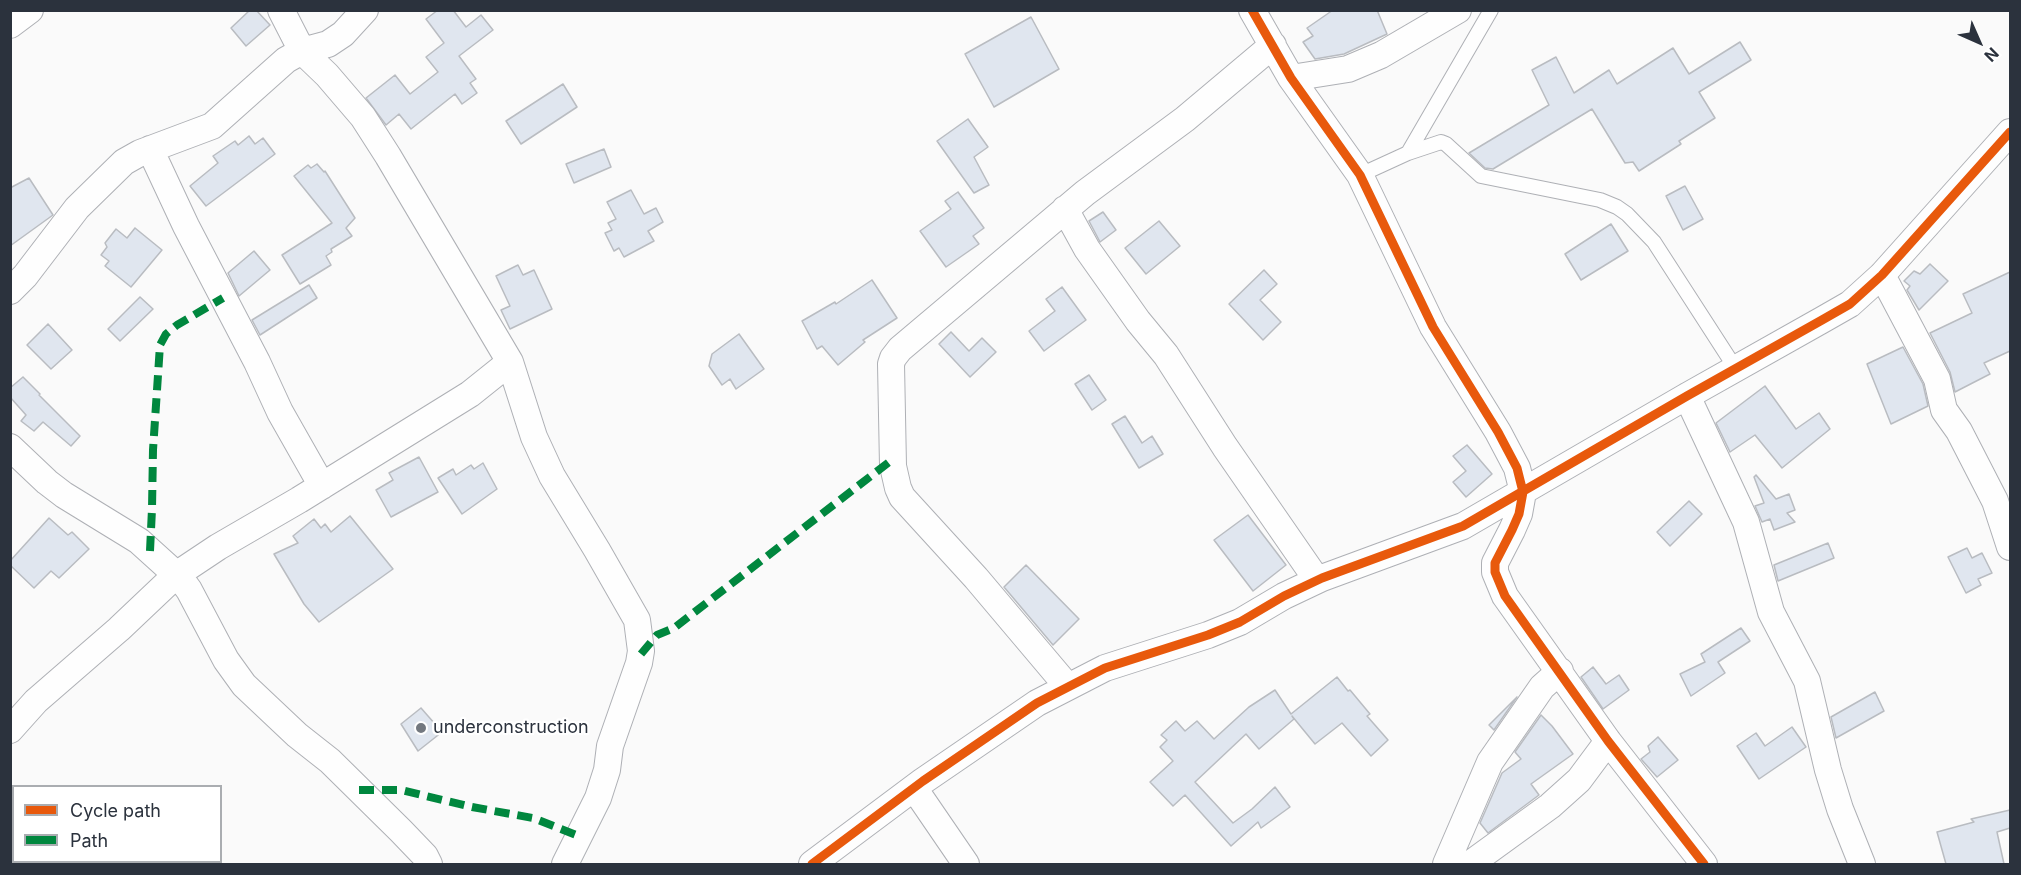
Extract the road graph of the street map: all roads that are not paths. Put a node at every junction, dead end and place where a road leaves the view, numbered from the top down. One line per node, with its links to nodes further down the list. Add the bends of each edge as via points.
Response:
1 (30, 10): 7 (street)
2 (281, 10): 9 (street)
3 (365, 10): 9 (street, via 328,44)
4 (1252, 10): 8 (street)
5 (1458, 10): 10 (street, via 1381,55 1348,69)
6 (1491, 10): 13 (lane)
7 (10, 25)
8 (1272, 45): 10 (street); 15 (street, via 1185,119)
9 (302, 51): 12 (street, via 286,60 213,126); 18 (street, via 363,117)
10 (1291, 78): 14 (street)
11 (2010, 132): 16 (street)
12 (150, 149): 17 (street, via 124,162 101,182); 22 (street, via 280,412)
13 (1408, 153): 14 (lane); 19 (lane, via 1444,143 1481,176 1600,200 1617,207 1654,242)
14 (1359, 175): 23 (street, via 1433,327 1517,468)
15 (1065, 209): 26 (street, via 1087,249 1166,355); 28 (street, via 900,349 891,364 897,488 906,504 976,578)
16 (1882, 275): 19 (street, via 1850,304); 24 (street, via 1937,379 1944,410 1959,430 1995,501)
17 (10, 291)
18 (510, 362): 22 (street, via 470,394); 33 (street, via 534,437 637,620 640,642 639,663 610,746 598,798)
19 (1736, 369): 20 (street)
20 (1687, 396): 23 (street); 39 (street, via 1746,522 1771,612 1807,681 1828,770)
21 (10, 447): 25 (street, via 47,482 139,542)
22 (322, 486): 25 (street)
23 (1523, 492): 26 (street, via 1463,526); 27 (street, via 1519,514 1495,563 1495,572 1505,596)
24 (2010, 547)
25 (176, 575): 29 (street, via 36,701); 32 (street, via 189,590 226,660 244,685 337,768)
26 (1317, 580): 28 (street, via 1240,622 1105,668)
27 (1560, 671): 30 (street); 36 (street, via 1542,687 1490,762)
28 (1068, 687): 31 (street, via 1037,702)
29 (10, 730)
30 (1608, 741): 37 (street, via 1579,780 1550,806); 38 (street)
31 (914, 788): 34 (street); 35 (street)
32 (429, 864)
33 (565, 864)
34 (812, 864)
35 (966, 864)
36 (1446, 864)
37 (1470, 864)
38 (1704, 864)
39 (1862, 864)

